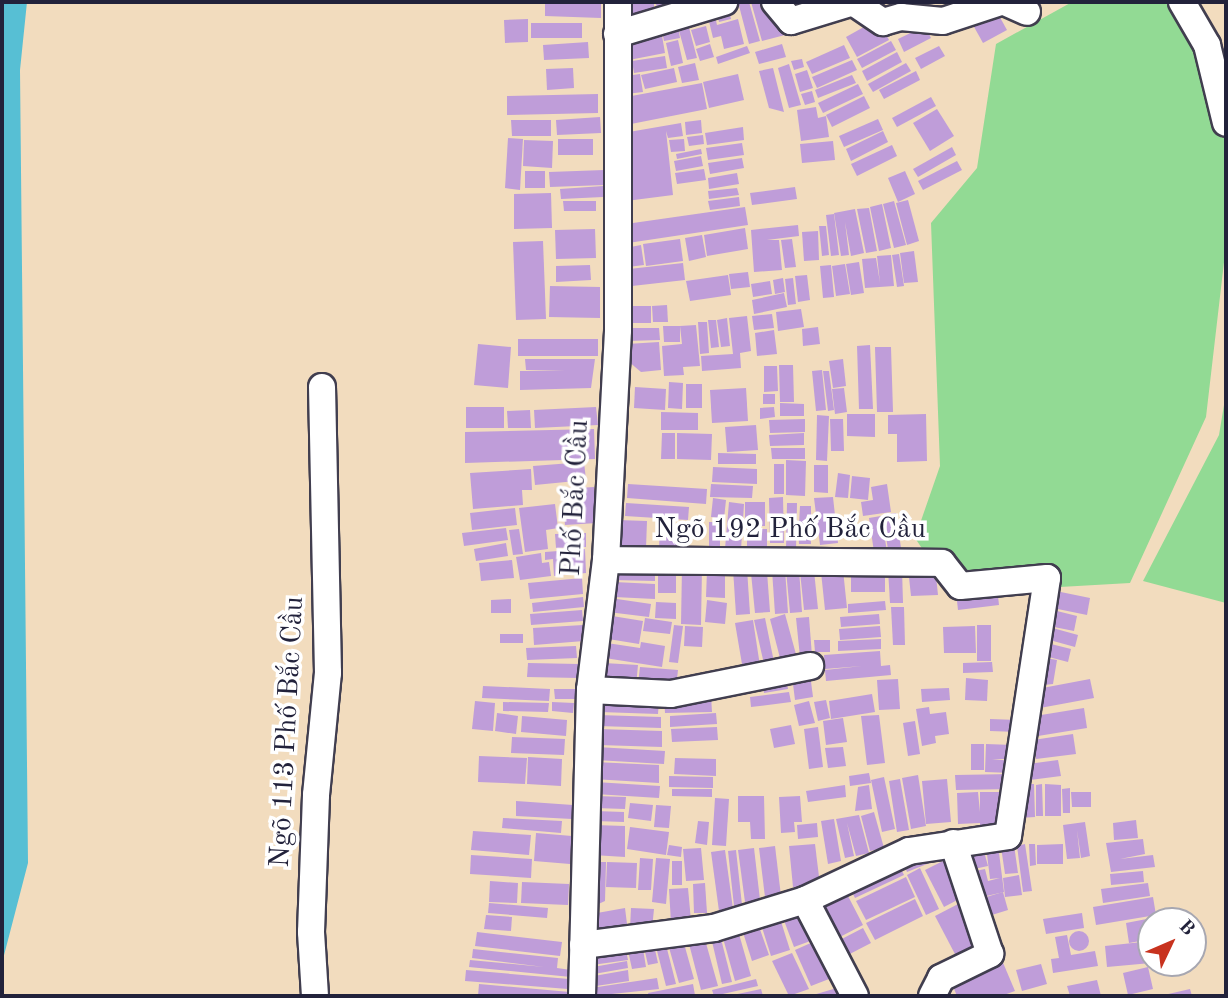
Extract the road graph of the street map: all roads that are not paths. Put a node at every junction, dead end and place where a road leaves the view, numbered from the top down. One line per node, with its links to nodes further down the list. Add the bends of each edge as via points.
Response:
1 (618, 2): 7 (street, Phố Bắc Cầu)
2 (724, 2): 7 (street)
3 (775, 2): 4 (street, via 791,21)
4 (853, 2): 6 (street, via 883,22 901,17 943,21)
5 (1182, 2): 8 (street, via 1207,45)
6 (1010, 5)
7 (617, 34): 10 (street, Phố Bắc Cầu, via 618,330)
8 (1226, 123)
9 (322, 387): 16 (street, Ngõ 113 Phố Bắc Cầu, via 328,673 316,795)
10 (606, 561): 12 (street, Phố Bắc Cầu); 13 (street, Ngõ 192 Phố Bắc Cầu, via 942,563 960,586 1047,578 1009,836)
11 (810, 666): 12 (street, via 671,694)
12 (590, 690): 15 (street, Phố Bắc Cầu)
13 (953, 843): 14 (street, via 909,851); 19 (street, via 990,954 942,978)
14 (805, 900): 15 (street, via 713,928); 18 (street)
15 (583, 945): 17 (street, Phố Bắc Cầu)
16 (315, 996)
17 (582, 996)
18 (855, 996)
19 (932, 996)

